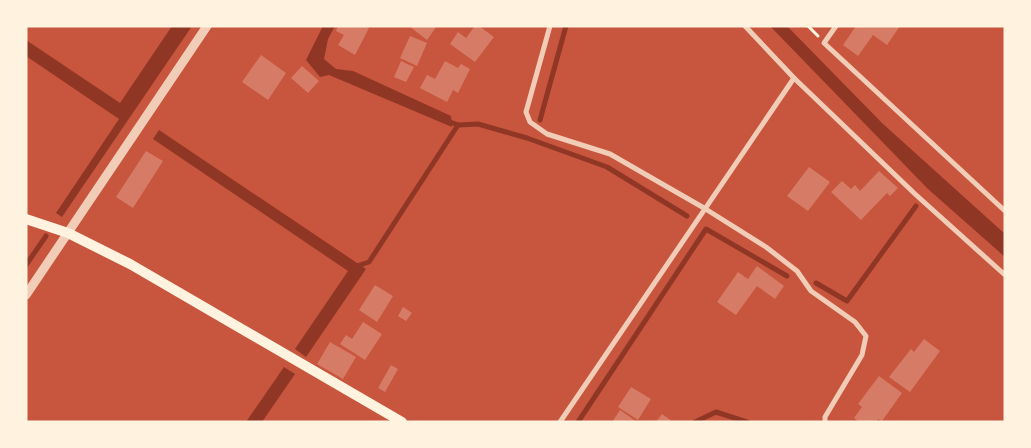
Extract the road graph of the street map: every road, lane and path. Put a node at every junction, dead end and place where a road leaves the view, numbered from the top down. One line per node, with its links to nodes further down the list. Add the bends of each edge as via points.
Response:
1 (207, 26): 9 (street)
2 (550, 26): 6 (street, via 526,112 530,122 547,134 610,154)
3 (745, 26): 5 (street)
4 (836, 26): 7 (street, via 824,43)
5 (794, 78): 6 (street); 10 (street)
6 (704, 208): 13 (street); 14 (street, via 797,271 811,291 855,322 866,336 862,355)
7 (1005, 211)
8 (26, 219): 9 (main road)
9 (68, 233): 11 (street); 12 (main road, via 130,264)
10 (1005, 275)
11 (26, 295)
12 (402, 422)
13 (560, 422)
14 (825, 422)

